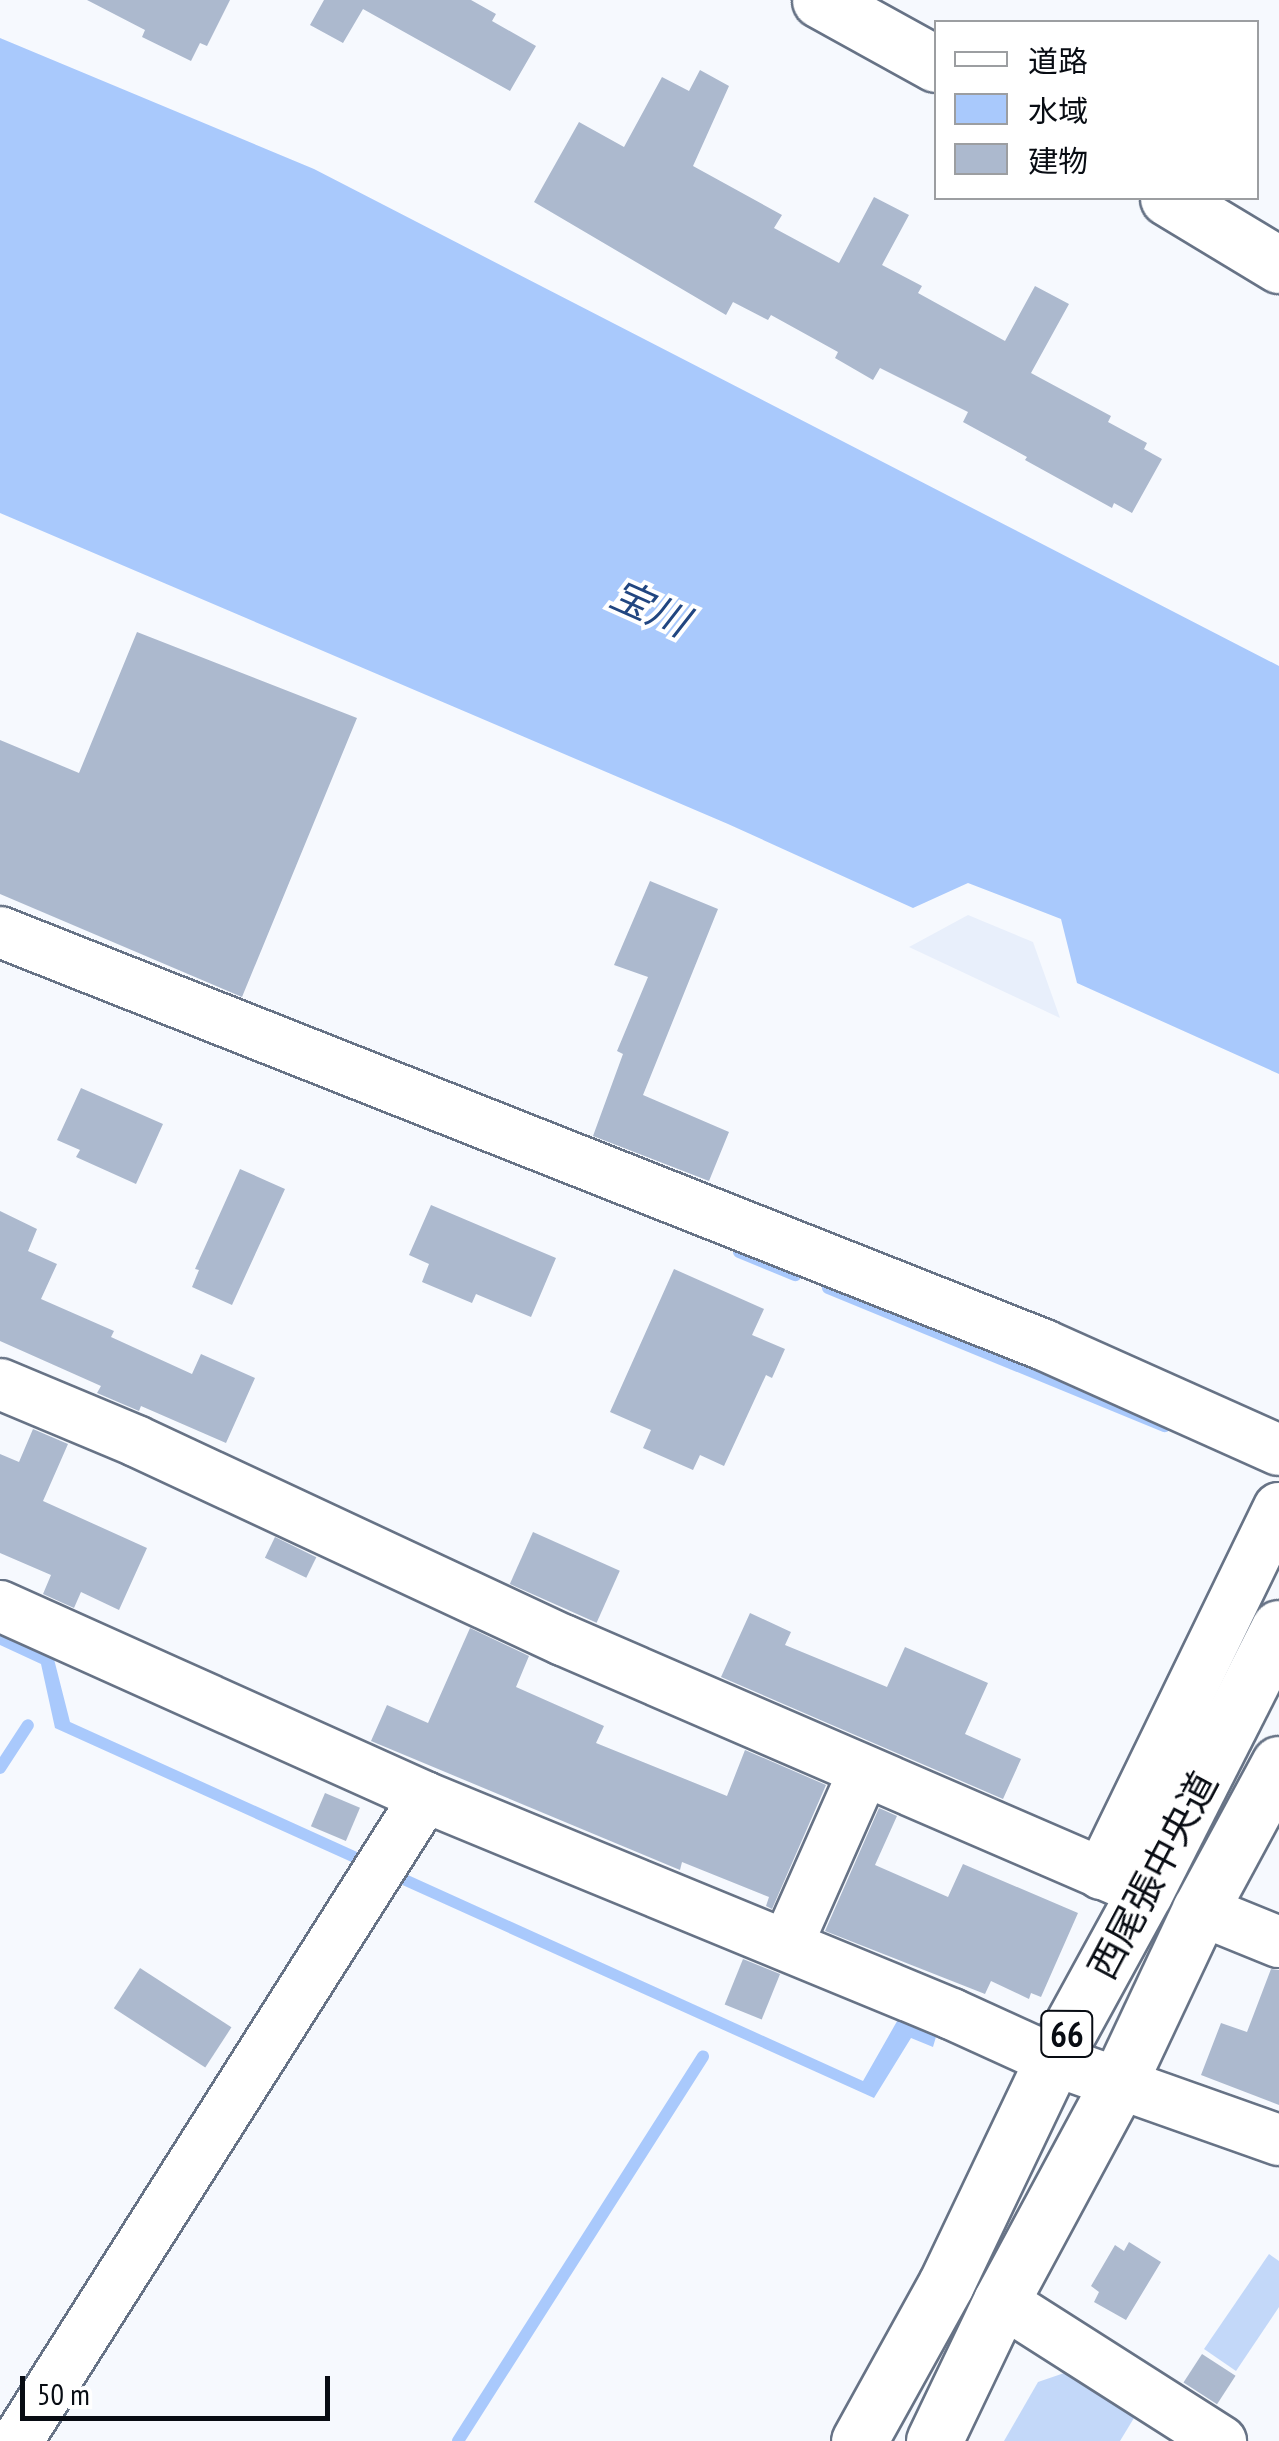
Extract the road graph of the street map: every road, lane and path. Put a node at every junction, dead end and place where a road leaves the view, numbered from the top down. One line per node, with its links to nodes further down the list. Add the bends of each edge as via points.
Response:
1 (820, 0): 2 (main road)
2 (934, 63)
3 (1171, 200): 4 (main road)
4 (1279, 266)
5 (0, 932): 7 (street, via 1044,1345)
6 (0, 1384): 12 (street)
7 (1279, 1450)
8 (1279, 1508): 14 (street)
9 (0, 1606): 13 (street)
10 (1279, 1628): 14 (main road, 西尾張中央道 / 66)
11 (1279, 1764): 15 (main road, 西尾張中央道 / 66)
12 (864, 1771): 14 (street); 17 (street)
13 (425, 1797): 17 (street); 22 (street)
14 (1123, 1883): 18 (main road, 西尾張中央道 / 66)
15 (1200, 1910): 16 (street); 19 (main road, 西尾張中央道 / 66)
16 (1279, 1942)
17 (788, 1944): 18 (street)
18 (1053, 2060): 19 (street); 23 (main road, 西尾張中央道 / 66, via 946,2284)
19 (1119, 2082): 20 (street); 21 (main road, 西尾張中央道 / 66)
20 (1279, 2140)
21 (1001, 2301): 24 (main road, 西尾張中央道 / 66); 25 (street)
22 (16, 2441)
23 (859, 2441)
24 (934, 2441)
25 (1221, 2441)

